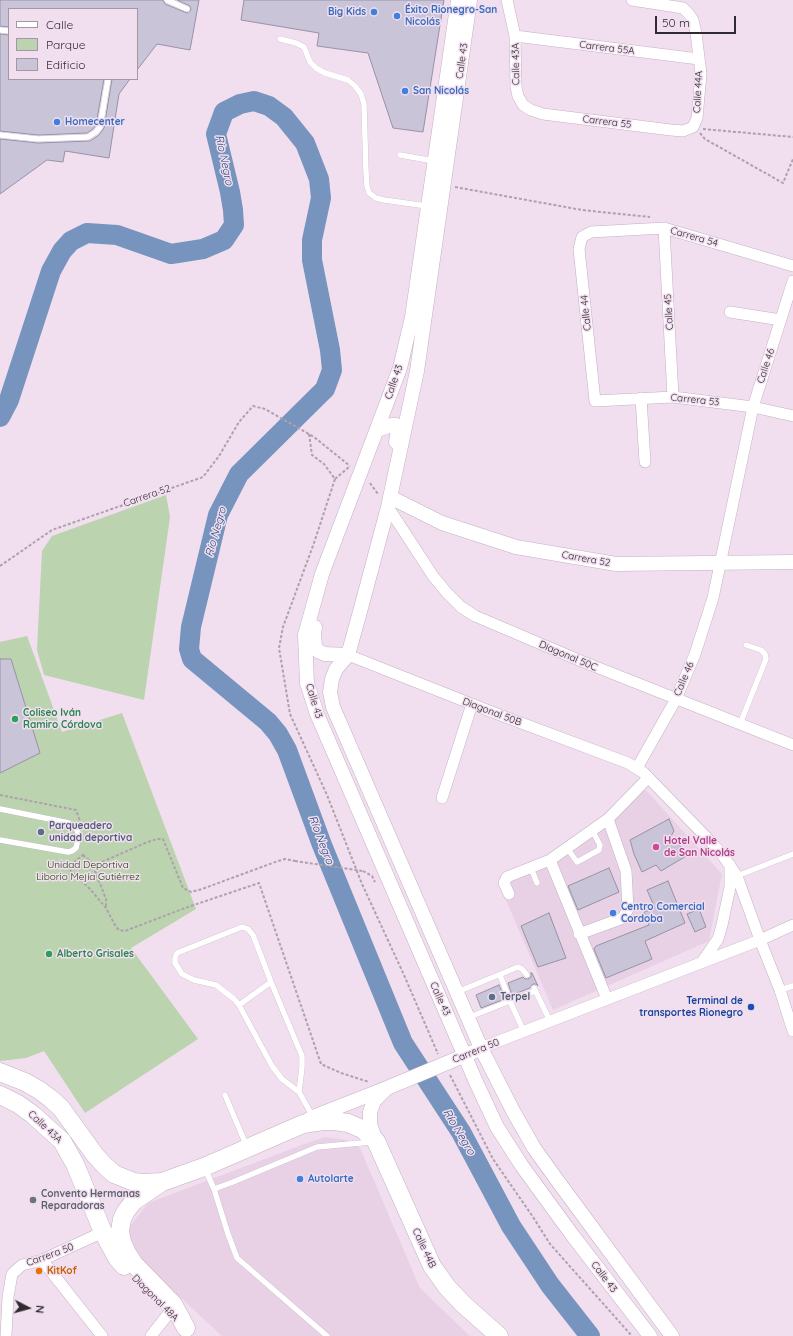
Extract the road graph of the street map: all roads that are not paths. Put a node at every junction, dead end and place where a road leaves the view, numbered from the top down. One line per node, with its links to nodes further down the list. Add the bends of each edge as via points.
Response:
1 (167, 0): 6 (lane)
2 (458, 0): 15 (street, Calle 43)
3 (470, 0): 30 (street, Calle 43, via 417,371)
4 (507, 0): 7 (street, Calle 43A)
5 (632, 0): 9 (street, Calle 44A, via 683,8 690,14 696,33)
6 (188, 9)
7 (515, 36): 9 (street, Carrera 55A); 11 (street, Calle 43A, via 518,96 523,105)
8 (280, 38): 16 (lane, via 304,47 310,62 316,68 348,80 361,94 364,104 367,186 370,193 376,198)
9 (699, 58): 12 (street, Calle 44A, via 701,74 694,127 683,131)
10 (108, 80): 13 (lane, via 100,127 88,137 38,139)
11 (543, 114): 12 (street, Carrera 55)
12 (672, 130)
13 (0, 135)
14 (400, 155): 15 (lane)
15 (434, 161): 16 (street, Calle 43)
16 (428, 206): 28 (street, Calle 43, via 410,324 400,368)
17 (664, 228): 18 (street, Carrera 54); 19 (street, Carrera 54); 23 (street, Calle 45)
18 (591, 232): 25 (street, Calle 44, via 582,237 579,249)
19 (793, 266)
20 (793, 281): 22 (street, Calle 46)
21 (730, 312): 22 (street)
22 (781, 320): 26 (street, Calle 46)
23 (674, 397): 24 (street, Carrera 53); 26 (street, Carrera 53)
24 (641, 398): 25 (street, Carrera 53); 29 (street)
25 (595, 401)
26 (753, 407): 27 (street, Carrera 53); 34 (street, Calle 46)
27 (793, 416)
28 (377, 430): 30 (street, via 392,425 398,428 391,469); 32 (street, Calle 43)
29 (645, 462)
30 (394, 478): 31 (street, Calle 43)
31 (389, 502): 34 (street, Carrera 52, via 442,523 516,547 616,564); 36 (street, Calle 43); 37 (street, Diagonal 50C, via 433,576 461,607 488,622)
32 (342, 521): 36 (street, via 342,535 314,634 318,651 325,654); 74 (street, Calle 43, via 322,574 304,635 307,683 317,714)
33 (793, 562): 34 (street, Carrera 52)
34 (721, 563): 37 (street, Calle 46, via 695,654)
35 (746, 645): 39 (lane, via 761,650 766,654 766,659)
36 (348, 655): 38 (street, Diagonal 50B); 65 (street, Calle 43, via 336,669 332,679 330,692 333,707)
37 (676, 699): 39 (street, Diagonal 50C); 41 (street, Calle 46)
38 (472, 704): 41 (street, Diagonal 50B, via 628,762); 43 (street)
39 (740, 724): 40 (street, Diagonal 50C)
40 (793, 745)
41 (637, 768): 42 (street)
42 (648, 778): 45 (street); 51 (street, via 691,820)
43 (442, 798)
44 (0, 809): 47 (lane, via 69,823 79,835 76,848 64,852)
45 (608, 819): 46 (street); 57 (street, via 626,871 628,909 623,918)
46 (592, 830): 48 (street); 48 (lane, via 600,845 599,850 577,862)
47 (0, 840)
48 (567, 848): 50 (street)
49 (793, 854): 53 (lane)
50 (550, 860): 52 (street); 57 (street)
51 (730, 865): 53 (street); 59 (street, via 730,887 718,939)
52 (531, 868): 54 (lane); 55 (street, via 507,877 504,883)
53 (736, 876): 58 (street)
54 (537, 883)
55 (509, 894)
56 (793, 925): 58 (street, Carrera 50)
57 (579, 934): 66 (street)
58 (760, 940): 59 (street, Carrera 50); 64 (street)
59 (702, 962): 66 (street, Carrera 50)
60 (500, 975): 61 (lane, via 518,968); 65 (lane); 67 (lane)
61 (527, 975)
62 (271, 982): 68 (lane); 68 (lane, via 254,935 248,929 242,928 177,953 175,964 182,974 194,980 216,985); 77 (lane, via 302,1056)
63 (793, 986): 64 (lane)
64 (780, 990): 71 (street)
65 (456, 992): 69 (street, Calle 43)
66 (607, 999): 70 (street, Carrera 50)
67 (510, 1001): 69 (lane); 70 (lane, via 534,990); 72 (lane)
68 (239, 1005): 77 (lane, via 272,1066 282,1079)
69 (468, 1018): 73 (street, Calle 43)
70 (550, 1021): 72 (street, Carrera 50)
71 (793, 1031)
72 (524, 1032): 73 (street, Carrera 50)
73 (481, 1048): 74 (street, Carrera 50); 97 (street, Calle 43, via 534,1148)
74 (465, 1055): 76 (street, Carrera 50); 96 (street, Calle 43, via 497,1127 522,1166)
75 (0, 1072): 84 (main road, Calle 43A, via 13,1076 50,1098 94,1155 114,1174 138,1183)
76 (392, 1086): 80 (street, Carrera 50); 81 (street, Calle 44B, via 374,1101 370,1112 370,1124)
77 (298, 1092): 80 (lane)
78 (0, 1095): 86 (main road, Calle 43A, via 32,1114 62,1141 76,1164)
79 (225, 1095): 82 (lane)
80 (308, 1121): 81 (main road, Calle 44B, via 348,1123 362,1129); 82 (main road, Carrera 50)
81 (376, 1141): 85 (lane, via 317,1147); 95 (main road, Calle 44B, via 432,1266 463,1304)
82 (248, 1149): 83 (main road, Carrera 50)
83 (204, 1167): 84 (main road, Carrera 50); 85 (lane)
84 (162, 1182): 90 (main road, via 134,1201 124,1215 120,1231 122,1242 126,1254 173,1304)
85 (214, 1189): 94 (lane, via 237,1258)
86 (102, 1232): 87 (main road, Calle 43A); 88 (street, Carrera 50)
87 (117, 1258): 89 (main road, Diagonal 48A)
88 (42, 1260): 91 (street, Carrera 50, via 22,1265 12,1274); 92 (street)
89 (169, 1313): 90 (main road, Diagonal 48A); 93 (street)
90 (190, 1332)
91 (6, 1335)
92 (102, 1336)
93 (152, 1336)
94 (326, 1336)
95 (499, 1336)
96 (650, 1336)
97 (672, 1336)

